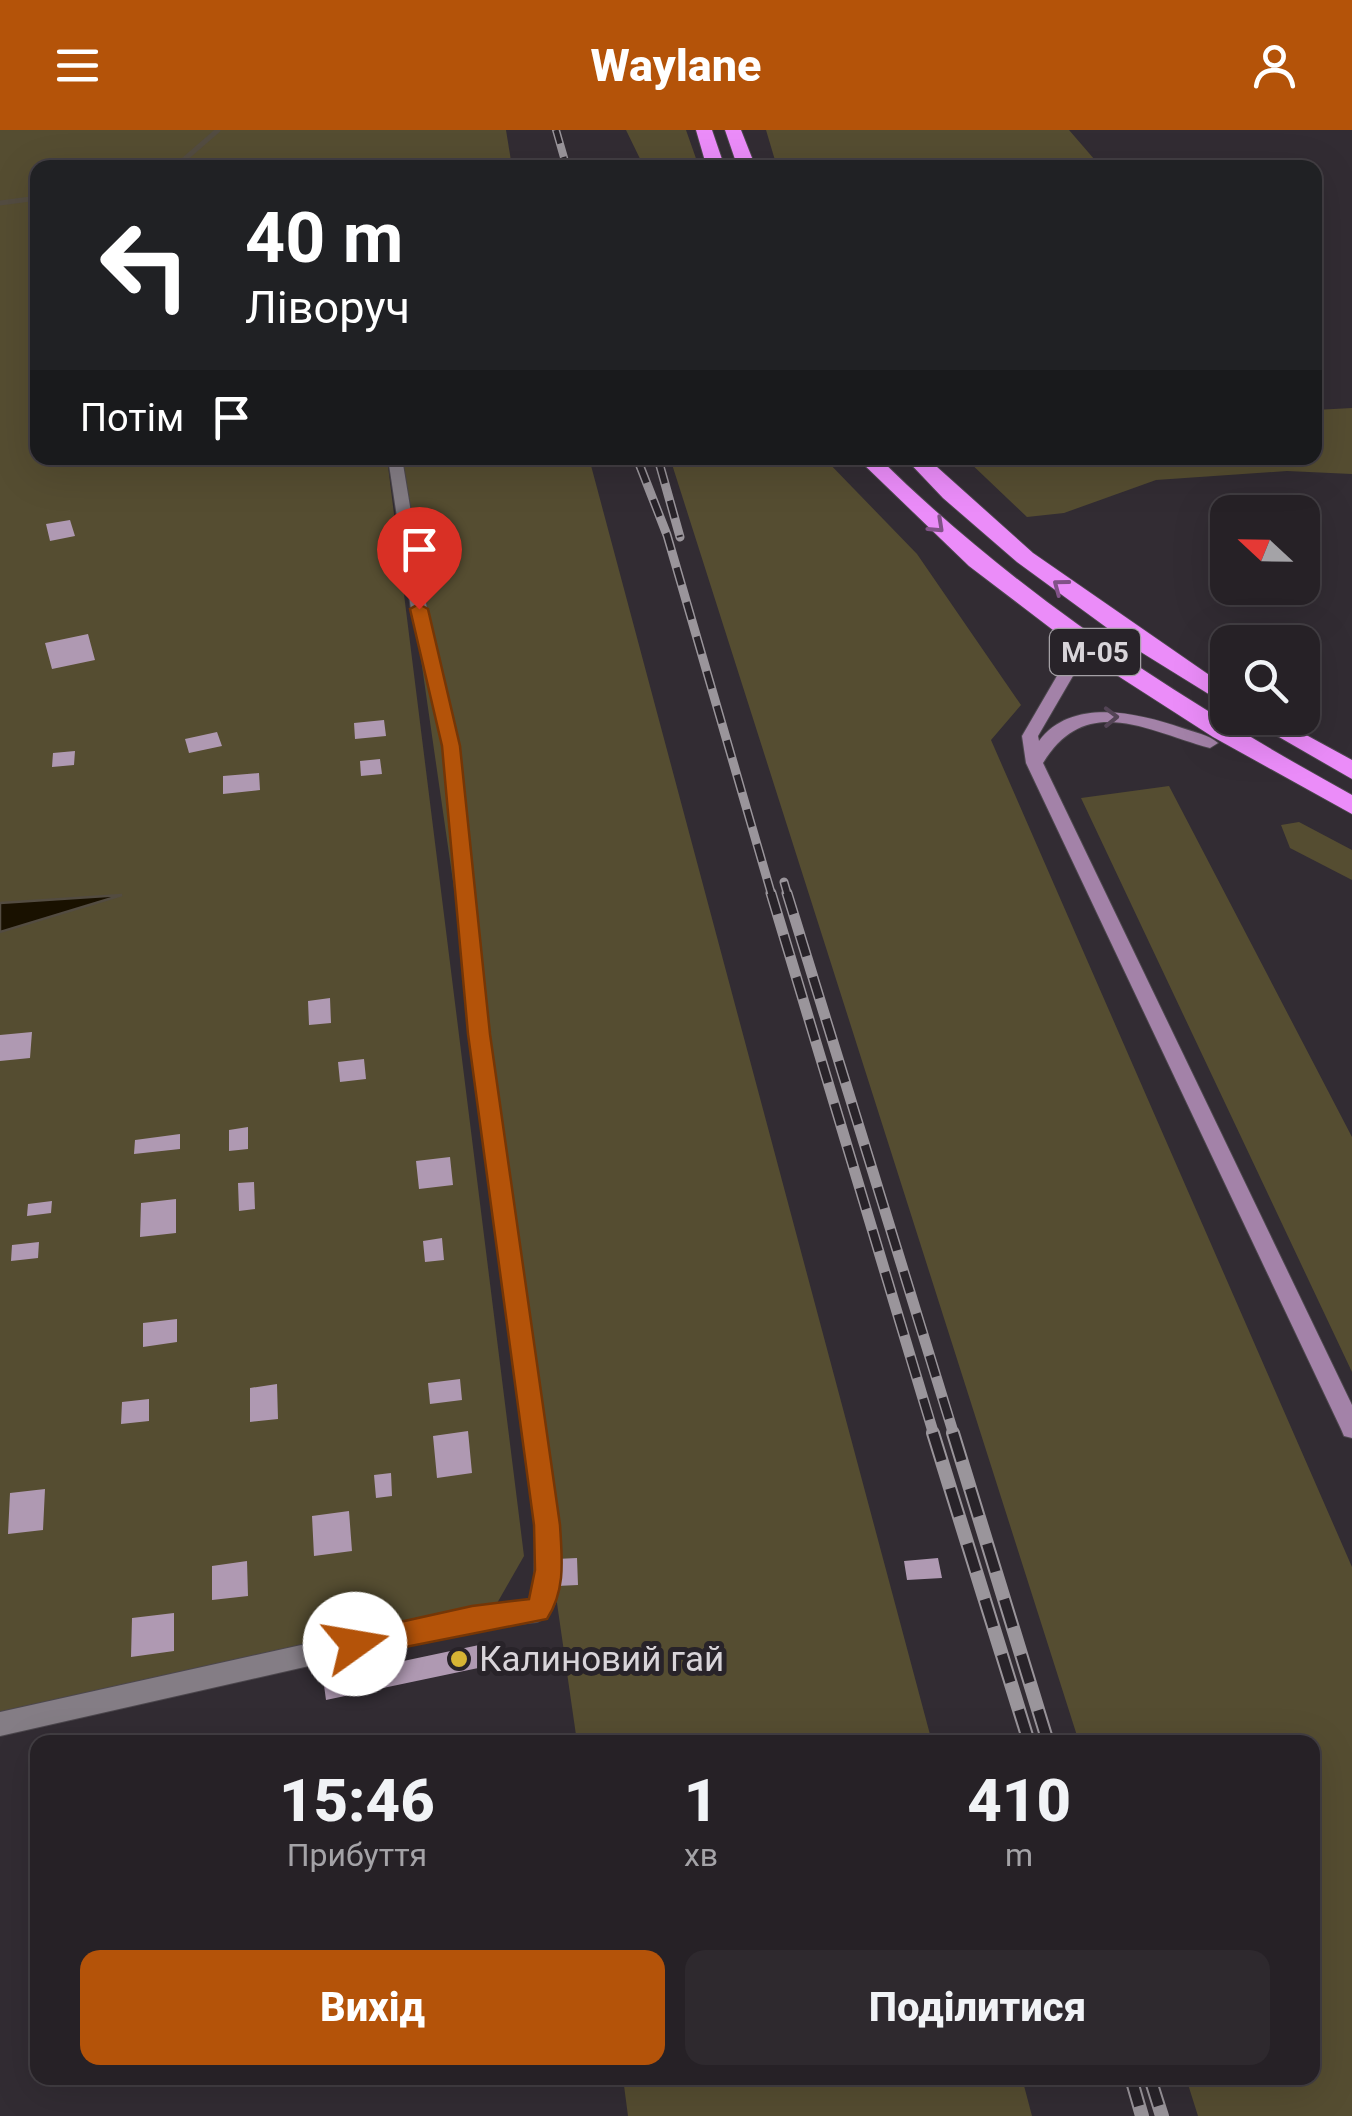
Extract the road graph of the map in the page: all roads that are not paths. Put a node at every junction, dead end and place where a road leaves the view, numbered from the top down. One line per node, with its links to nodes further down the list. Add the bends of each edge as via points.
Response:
1 (704, 130): 3 (highway)
2 (733, 130): 4 (highway)
3 (713, 160)
4 (745, 160)
5 (396, 465): 17 (street, via 419,609 451,746 479,1034 547,1525 546,1597 537,1610 472,1618)
6 (874, 465): 8 (highway, М-05, one-way to 8)
7 (922, 465): 10 (highway, М-05, one-way to 7, via 1010,548)
8 (989, 574): 9 (highway, via 1014,609); 15 (highway, М-05, via 1223,736)
9 (1062, 647): 12 (highway); 13 (street, via 1069,669 1030,736)
10 (1210, 687)
11 (1288, 735): 14 (highway)
12 (1210, 743): 13 (street, one-way to 12, via 1043,742 1084,718 1134,717); 15 (highway, via 1273,780)
13 (1034, 763): 16 (street)
14 (1352, 771)
15 (1352, 808)
16 (1352, 1429)
17 (0, 1724)

